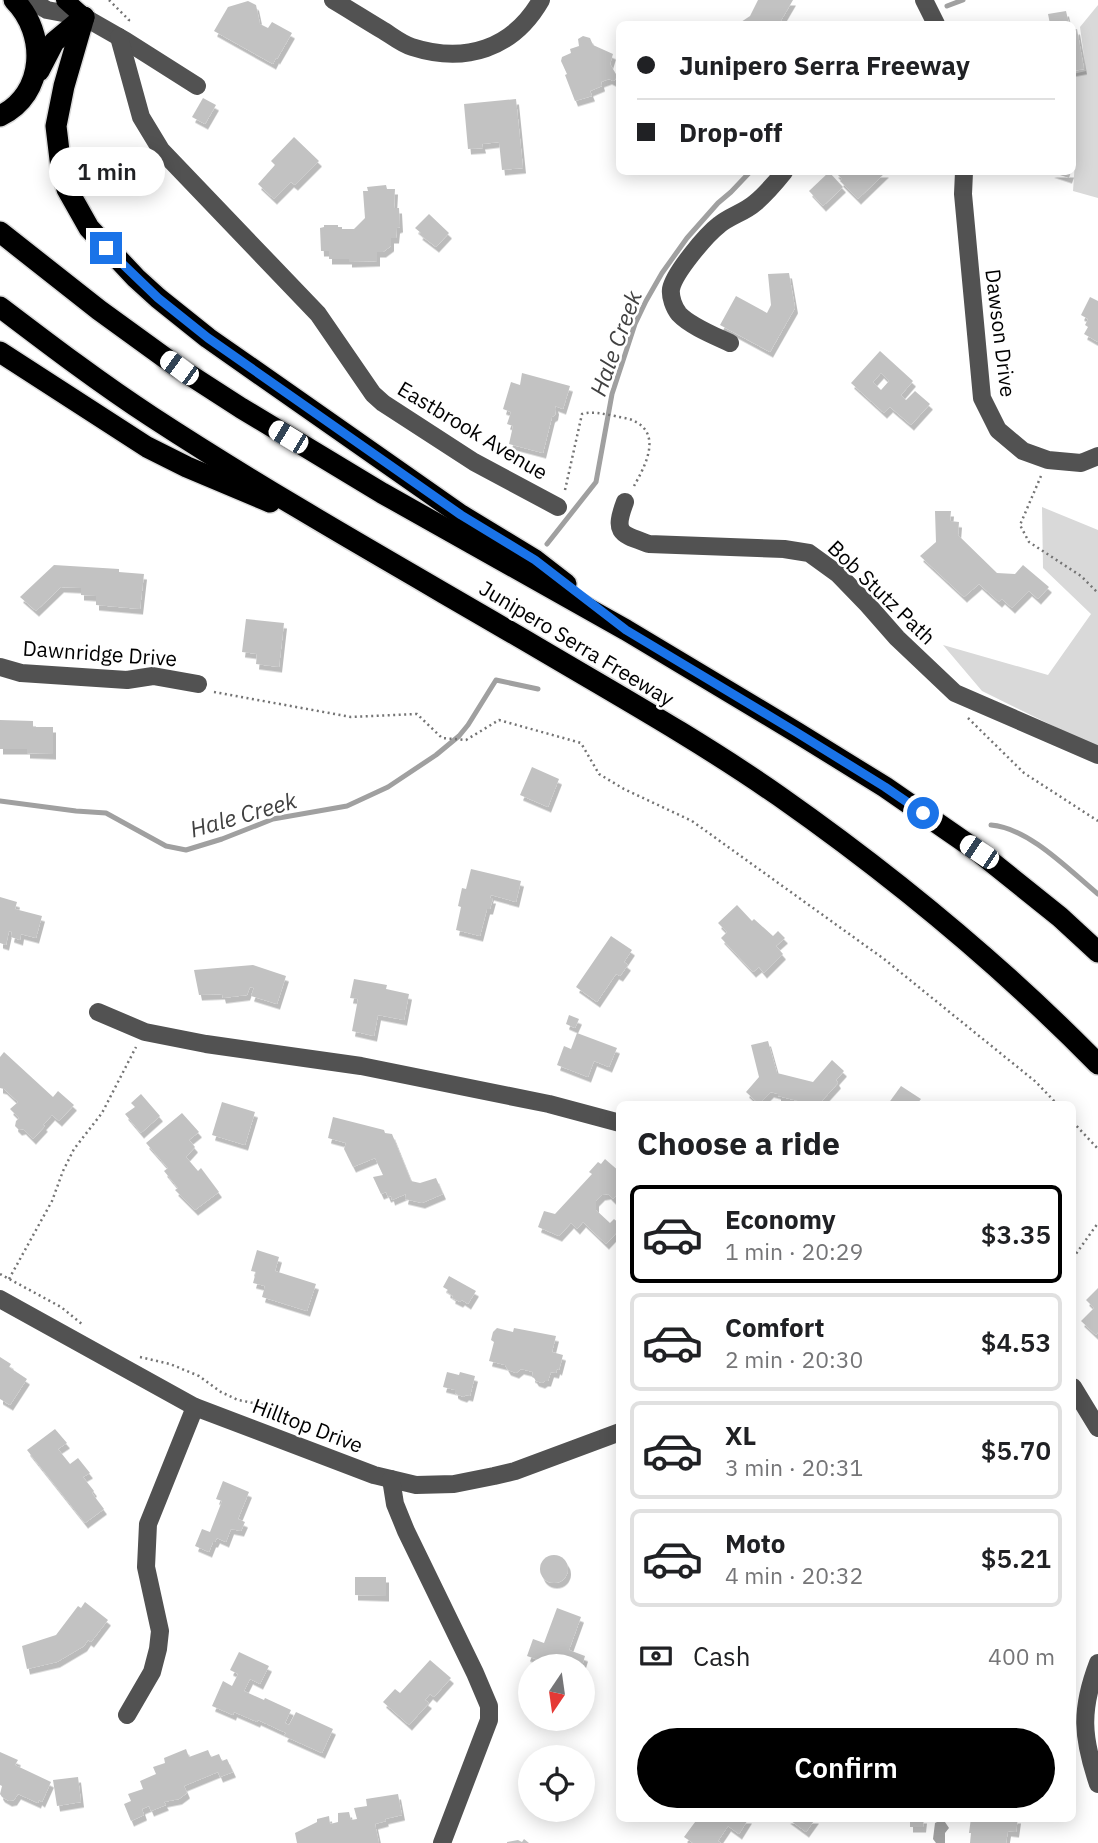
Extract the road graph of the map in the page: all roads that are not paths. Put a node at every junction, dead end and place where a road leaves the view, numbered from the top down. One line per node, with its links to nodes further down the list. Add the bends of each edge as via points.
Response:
1 (15, 0): 11 (highway, via 31,22 37,44 37,65)
2 (30, 0): 7 (street, via 47,10)
3 (65, 0): 7 (main road)
4 (333, 0): 5 (street, via 409,46 467,53 502,42 531,17)
5 (541, 0)
6 (924, 0): 8 (street)
7 (84, 17): 9 (street); 11 (highway, via 54,42); 23 (highway, via 64,86 57,147 72,199 106,248 208,338 461,515 535,560)
8 (934, 21)
9 (119, 37): 10 (street); 21 (street, Eastbrook Avenue, via 141,117 161,149 318,314 373,394 474,462)
10 (197, 86)
11 (28, 90): 12 (highway)
12 (0, 116)
13 (781, 175): 17 (street, via 754,205 716,226 671,290 678,313)
14 (964, 175): 19 (street, Dawson Drive, via 982,398 999,430 1023,451 1048,460 1081,463)
15 (0, 232): 23 (highway, Junipero Serra Freeway, via 129,332 241,408)
16 (0, 307): 22 (highway, Junipero Serra Freeway, via 150,416)
17 (730, 343)
18 (0, 352): 22 (highway, via 147,447)
19 (1098, 456)
20 (625, 502): 26 (street, Bob Stutz Path, via 620,515 622,533 649,544 809,552 838,575 955,693)
21 (558, 506)
22 (333, 528): 29 (highway, Junipero Serra Freeway, via 777,795 943,922 1023,990)
23 (626, 630): 27 (highway, Junipero Serra Freeway, via 885,787 979,852)
24 (0, 667): 25 (street, Dawnridge Drive, via 21,673 127,680 153,676)
25 (198, 684)
26 (1098, 755)
27 (1098, 952)
28 (98, 1012): 30 (street, via 145,1032 361,1066)
29 (1098, 1064)
30 (616, 1122)
31 (0, 1299): 33 (street, Hilltop Drive)
32 (1076, 1392): 34 (street)
33 (195, 1406): 36 (street, Hilltop Drive); 38 (street, via 148,1524 146,1567 160,1631 152,1672)
34 (1098, 1428)
35 (616, 1433): 36 (street, Hilltop Drive, via 494,1476 442,1485)
36 (391, 1479): 40 (street, via 406,1531 489,1706 489,1720)
37 (1098, 1663): 39 (street, via 1088,1688 1085,1730)
38 (127, 1716)
39 (1098, 1784)
40 (442, 1843)

